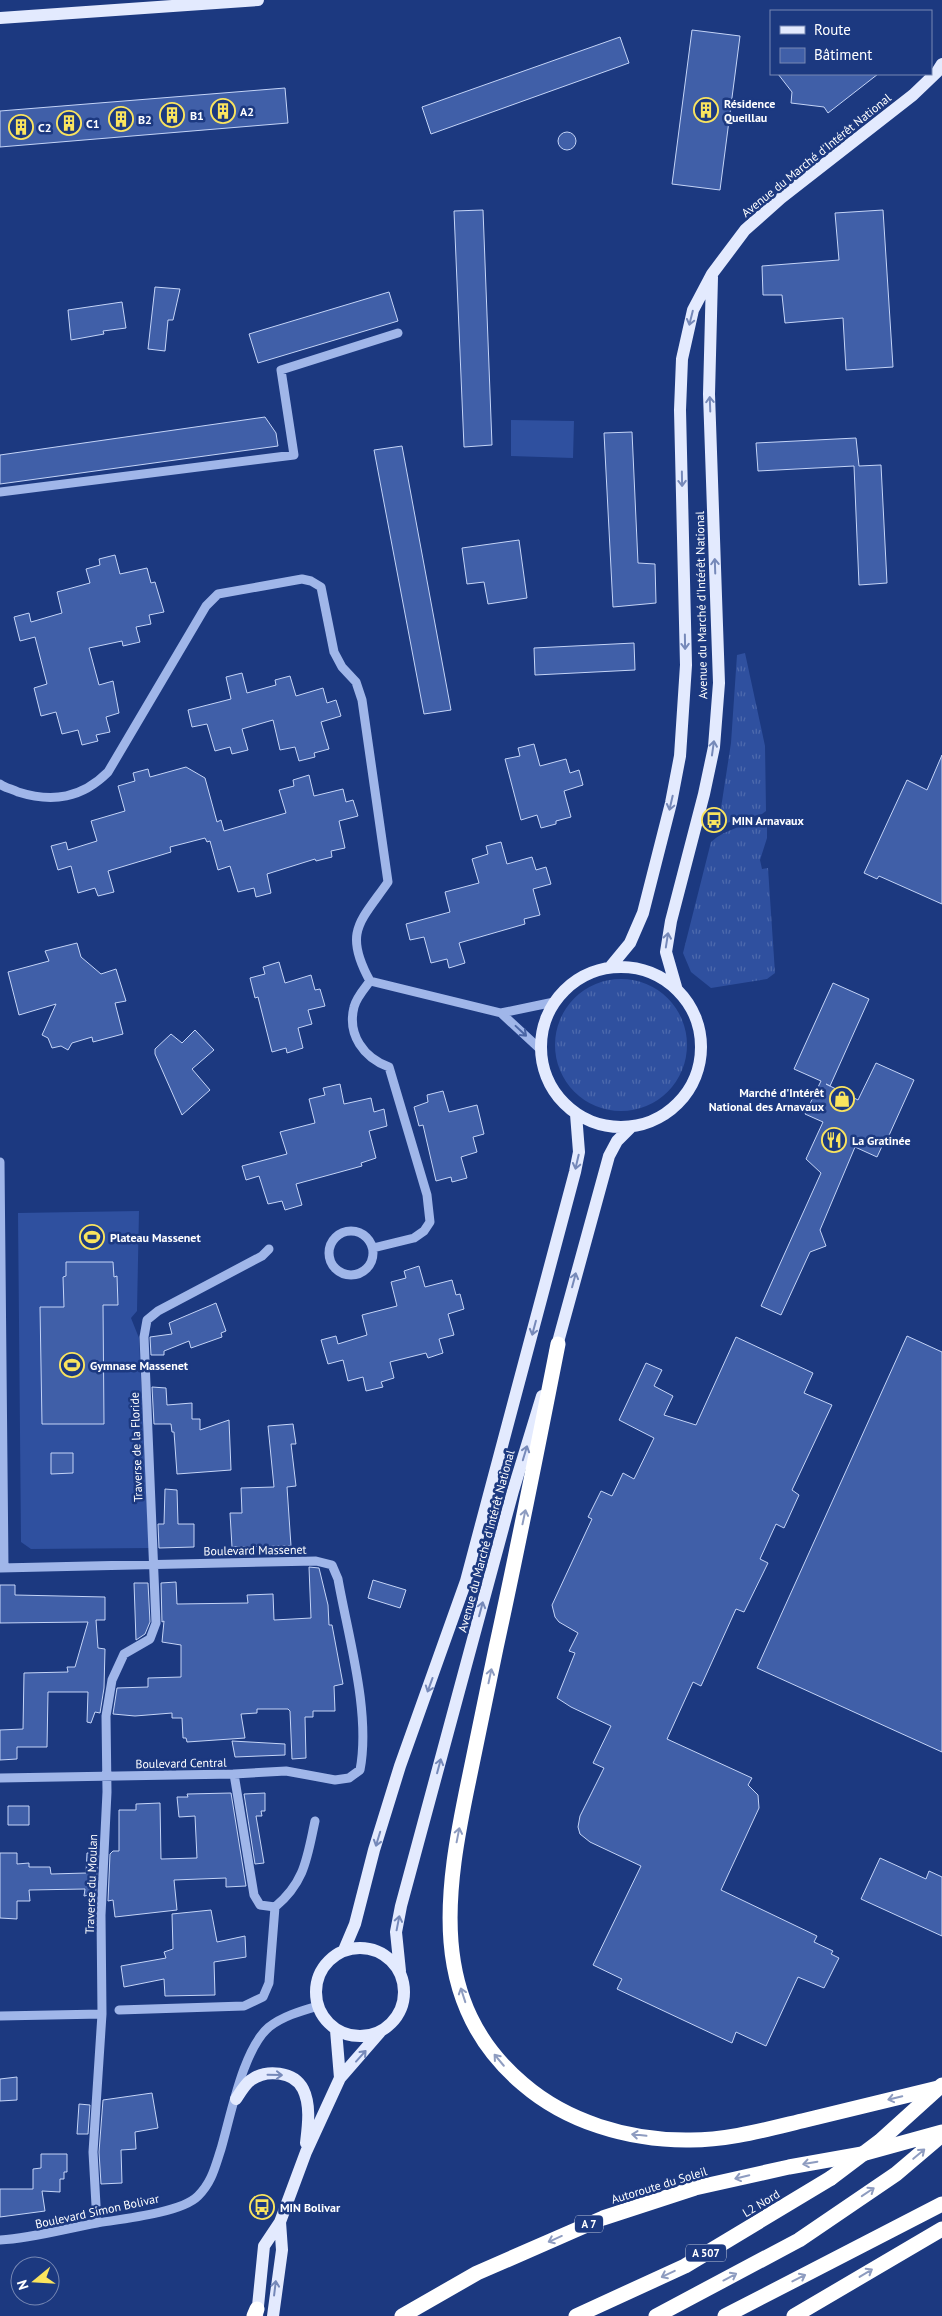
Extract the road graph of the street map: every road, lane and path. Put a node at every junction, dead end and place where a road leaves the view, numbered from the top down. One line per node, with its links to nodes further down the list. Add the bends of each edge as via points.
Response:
1 (258, 0): 2 (main road)
2 (0, 18)
3 (942, 64): 4 (main road, Avenue du Marché d'Intérêt National, via 913,95 745,230)
4 (712, 274): 8 (main road, Avenue du Marché d'Intérêt National, one-way to 8, via 693,310 682,359 680,410 686,665 680,756 672,803 643,913 630,943); 10 (main road, Avenue du Marché d'Intérêt National, one-way to 4, via 666,952 670,921 714,747 719,683 709,394)
5 (398, 333): 6 (street, via 281,370 294,455)
6 (0, 492)
7 (0, 784): 9 (street, via 38,798 74,793 94,786 108,772 206,606 218,594 311,580 321,587 334,652 356,682 362,700 388,882 358,924 355,941 358,958)
8 (611, 966): 10 (main road, via 634,967 657,974); 11 (main road, via 589,972 569,985)
9 (370, 981): 12 (street); 17 (street, via 354,1006 355,1038 363,1051 377,1063 390,1067 427,1195 430,1222 414,1238)
10 (676, 987): 15 (main road, via 698,1022 702,1042 696,1075 683,1098 668,1112 651,1122)
11 (554, 1002): 12 (street); 13 (main road, via 543,1025)
12 (500, 1013): 13 (street, one-way to 13)
13 (541, 1050): 14 (main road, via 546,1075 558,1097)
14 (576, 1114): 15 (main road, via 602,1125); 28 (main road, Avenue du Marché d'Intérêt National, one-way to 28, via 579,1152 468,1571 448,1636 400,1766 355,1924)
15 (630, 1127): 19 (main road, Avenue du Marché d'Intérêt National, one-way to 15, via 609,1156)
16 (0, 1162): 21 (street)
17 (373, 1248): 17 (street, via 366,1236 353,1230 339,1233 329,1243 328,1258 335,1270 348,1276 362,1273 372,1263)
18 (269, 1249): 20 (street, Traverse de la Floride, via 262,1256 158,1311 147,1320 144,1337)
19 (558, 1344): 29 (main road, Avenue du Marché d'Intérêt National, one-way to 19, via 396,1932 401,1906 513,1491); 37 (highway, one-way to 19, via 755,2132 687,2140 622,2133 570,2115 542,2100 498,2061 470,2017 451,1958 450,1887)
20 (153, 1564): 21 (street, Boulevard Massenet); 22 (street, Boulevard Massenet, via 316,1561 332,1565 338,1579 361,1707 363,1754); 24 (street, Traverse du Moulan, via 155,1631 150,1639 124,1654 112,1680 106,1716)
21 (2, 1568)
22 (360, 1770): 23 (street, Boulevard Central, via 349,1778 335,1780 286,1772)
23 (234, 1774): 24 (street, Boulevard Central); 27 (street, via 254,1895 260,1905)
24 (107, 1776): 25 (street, Boulevard Central); 32 (street, Traverse du Moulan, via 101,1916)
25 (0, 1778)
26 (315, 1821): 27 (street, via 305,1866 290,1894)
27 (275, 1907): 31 (street, via 269,1983 263,1997 244,2006)
28 (344, 1950): 29 (main road, via 361,1947 378,1950); 30 (main road, via 329,1958 319,1972 315,1989)
29 (400, 1971): 35 (main road, via 404,1999 400,2012)
30 (318, 2006): 34 (main road, via 325,2020); 38 (street, Boulevard Simon Bolivar, via 294,2013 269,2027 253,2048 242,2073)
31 (119, 2010)
32 (102, 2014): 33 (street); 43 (street, Traverse du Moulan, via 93,2152)
33 (0, 2016)
34 (336, 2030): 35 (main road, via 350,2036); 36 (main road)
35 (380, 2032): 36 (main road, one-way to 35)
36 (340, 2078): 40 (main road)
37 (942, 2086): 49 (highway, L2 Nord / A 507, one-way to 49, bridge, via 880,2141 831,2178 685,2266)
38 (236, 2099): 40 (main road, one-way to 40, via 251,2080 267,2074 291,2077 303,2088 307,2103); 43 (street, Boulevard Simon Bolivar, via 211,2180 197,2198 145,2216)
39 (942, 2134): 48 (highway, Autoroute du Soleil / A 7, one-way to 48, via 696,2188 603,2218 477,2273); 50 (highway, A 507, one-way to 39, via 799,2240 896,2174)
40 (306, 2152): 42 (main road)
41 (942, 2204): 51 (highway, one-way to 41)
42 (280, 2222): 46 (main road, via 264,2246); 47 (main road, one-way to 42, via 282,2250)
43 (97, 2224): 45 (street, Boulevard Simon Bolivar, via 29,2238)
44 (942, 2229): 52 (highway, one-way to 44)
45 (0, 2240)
46 (256, 2314)
47 (272, 2316)
48 (402, 2316)
49 (576, 2316)
50 (656, 2316)
51 (725, 2316)
52 (794, 2316)

